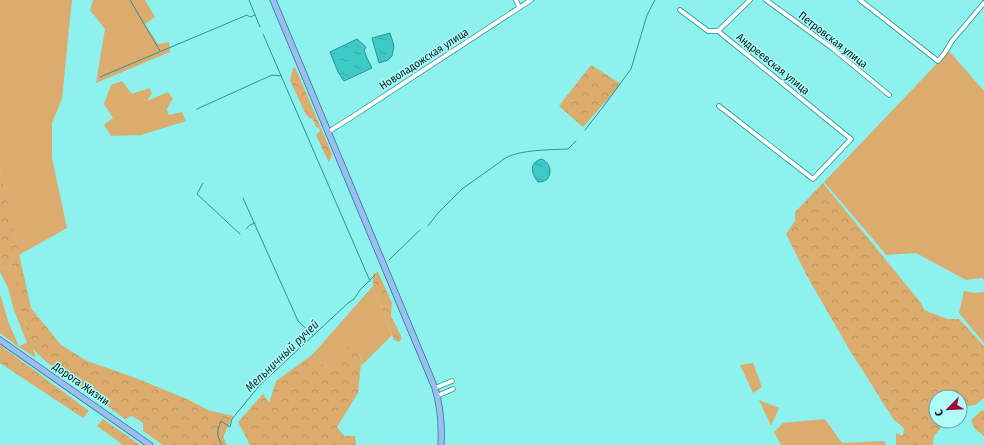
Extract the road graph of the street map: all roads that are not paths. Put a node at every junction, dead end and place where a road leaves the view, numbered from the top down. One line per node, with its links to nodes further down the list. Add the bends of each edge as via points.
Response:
1 (273, 0): 13 (main road)
2 (516, 0): 8 (street)
3 (530, 0): 8 (street, Новоладожская улица)
4 (750, 0): 10 (street)
5 (766, 0): 11 (street, Петровская улица, via 832,48)
6 (860, 0): 7 (street, via 938,62)
7 (984, 3)
8 (519, 7): 13 (street, Новоладожская улица)
9 (680, 10): 10 (street, Андреевская улица, via 708,31)
10 (718, 31): 12 (street, Андреевская улица, via 851,140 813,179)
11 (889, 95)
12 (719, 106)
13 (328, 132): 16 (main road)
14 (0, 340): 19 (main road, Дорога Жизни)
15 (452, 381): 16 (street)
16 (435, 388): 18 (main road)
17 (453, 389): 18 (street)
18 (437, 396): 20 (main road, via 442,425)
19 (150, 445)
20 (441, 445)

